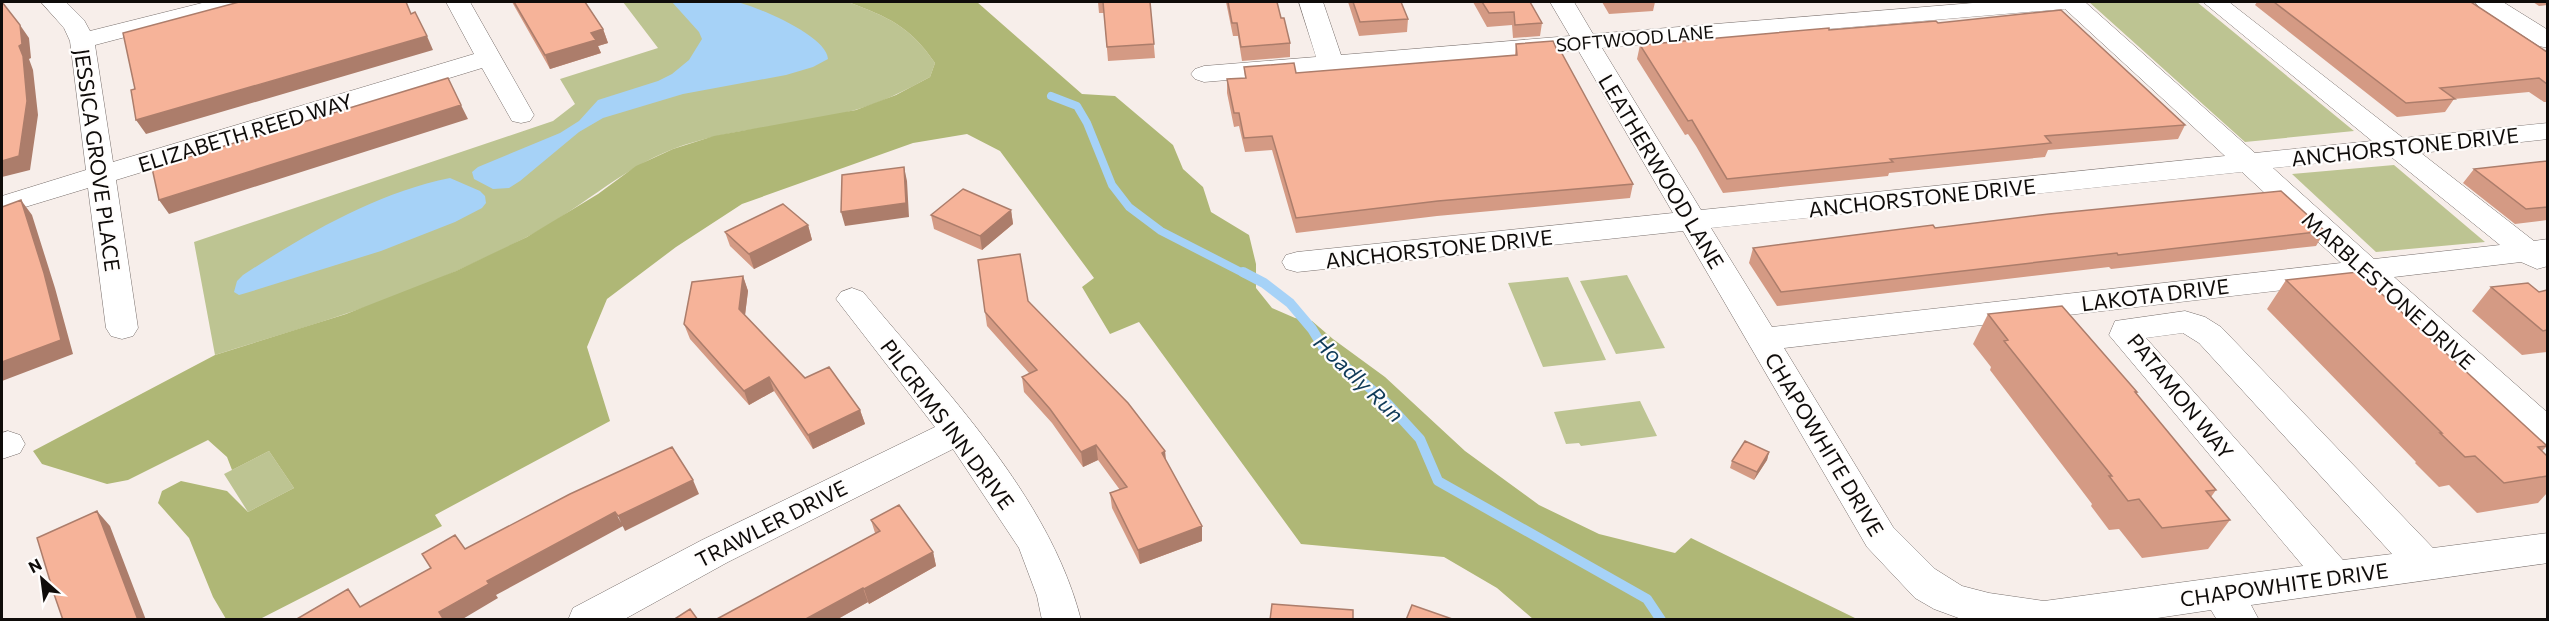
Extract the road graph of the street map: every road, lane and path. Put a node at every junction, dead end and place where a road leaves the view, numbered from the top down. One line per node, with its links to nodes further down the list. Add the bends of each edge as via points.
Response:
1 (53, 2): 12 (street, JESSICA GROVE PLACE, via 75,25)
2 (232, 2): 12 (street)
3 (458, 2): 15 (street)
4 (1311, 2): 16 (street)
5 (1562, 2): 14 (street, LEATHERWOOD LANE)
6 (1817, 2): 11 (street)
7 (2066, 2): 11 (street, SOFTWOOD LANE)
8 (2071, 2): 21 (street, MARBLESTONE DRIVE)
9 (2215, 2): 20 (street)
10 (2487, 2): 13 (street)
11 (1834, 21): 14 (street, SOFTWOOD LANE)
12 (82, 41): 22 (street, JESSICA GROVE PLACE)
13 (2547, 41)
14 (1586, 42): 16 (street, SOFTWOOD LANE); 24 (street, LEATHERWOOD LANE)
15 (489, 58): 18 (street); 22 (street, ELIZABETH REED WAY)
16 (1331, 63): 17 (street, SOFTWOOD LANE)
17 (1204, 74)
18 (521, 115)
19 (2547, 131): 20 (street, ANCHORSTONE DRIVE)
20 (2397, 147): 21 (street, ANCHORSTONE DRIVE); 25 (street)
21 (2249, 163): 24 (street, ANCHORSTONE DRIVE); 27 (street, MARBLESTONE DRIVE)
22 (101, 175): 23 (street, ELIZABETH REED WAY); 29 (street, JESSICA GROVE PLACE)
23 (2, 205)
24 (1691, 221): 26 (street, ANCHORSTONE DRIVE); 30 (street, LEATHERWOOD LANE)
25 (2541, 256): 27 (street, LAKOTA DRIVE)
26 (1297, 262)
27 (2367, 270): 30 (street, LAKOTA DRIVE); 32 (street, MARBLESTONE DRIVE)
28 (852, 299): 31 (street, PILGRIMS INN DRIVE)
29 (122, 328)
30 (1762, 339): 36 (street, CHAPOWHITE DRIVE, via 1880,537 1937,592 1985,609 2044,617)
31 (958, 431): 37 (street, TRAWLER DRIVE, via 735,541); 38 (street, PILGRIMS INN DRIVE, via 1032,538)
32 (2547, 433)
33 (2547, 548): 34 (street, CHAPOWHITE DRIVE)
34 (2425, 565): 35 (street, CHAPOWHITE DRIVE); 35 (street, PATAMON WAY, via 2210,334 2185,322 2126,329 2125,335)
35 (2335, 578): 36 (street, CHAPOWHITE DRIVE)
36 (2230, 606)
37 (587, 620)
38 (1062, 620)

